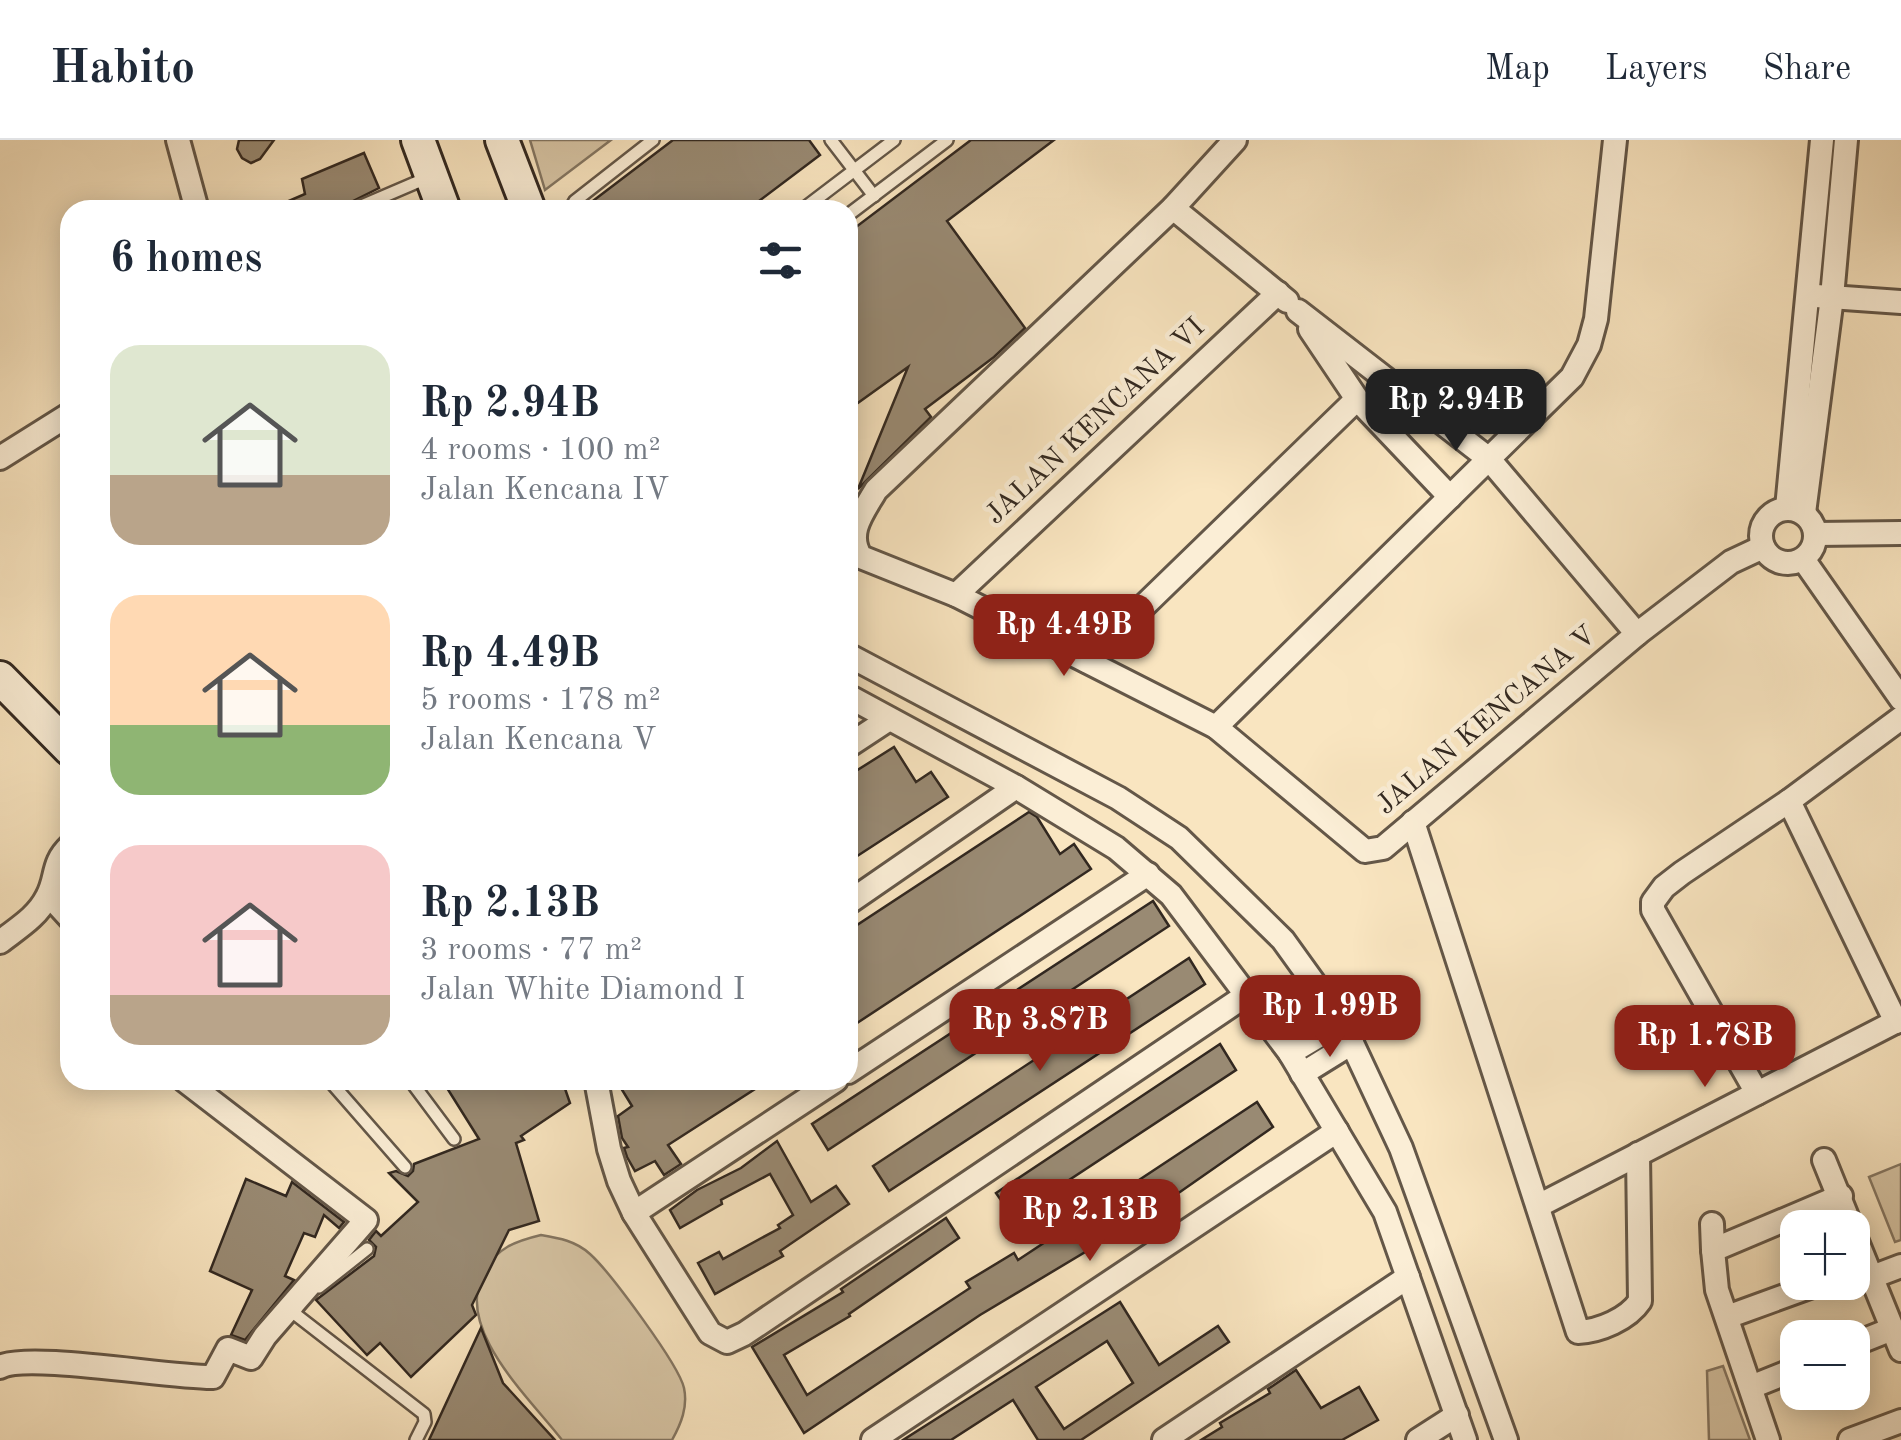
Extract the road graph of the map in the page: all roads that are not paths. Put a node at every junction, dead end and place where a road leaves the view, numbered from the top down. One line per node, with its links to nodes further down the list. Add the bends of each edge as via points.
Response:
1 (178, 140): 15 (street)
2 (418, 140): 13 (street)
3 (502, 140): 18 (street)
4 (653, 140): 19 (lane)
5 (831, 140): 12 (lane)
6 (894, 140): 12 (lane)
7 (947, 140): 14 (lane)
8 (1236, 140): 22 (street, JALAN KENCANA V)
9 (1615, 140): 31 (street, via 1589,345 1572,377)
10 (1822, 140): 24 (street)
11 (1846, 140): 25 (street)
12 (855, 169): 14 (lane); 20 (lane)
13 (429, 177): 16 (lane); 17 (street)
14 (874, 196): 21 (lane)
15 (194, 200)
16 (375, 200)
17 (439, 200)
18 (525, 200)
19 (575, 200)
20 (815, 200)
21 (858, 208)
22 (1173, 208): 23 (street); 34 (street, JALAN KENCANA V, via 876,490)
23 (1278, 293): 27 (street); 40 (street, JALAN KENCANA VI)
24 (1808, 296): 25 (street); 33 (street)
25 (1832, 296): 26 (street); 33 (street)
26 (1901, 302)
27 (1298, 311): 28 (street); 31 (street)
28 (1357, 399): 32 (street); 43 (street)
29 (60, 420): 30 (street)
30 (0, 458)
31 (1488, 459): 32 (street); 41 (street)
32 (1450, 497): 49 (street)
33 (1796, 510): 36 (street); 37 (street, via 1774,512)
34 (858, 522)
35 (1901, 533): 36 (street)
36 (1816, 534): 39 (street)
37 (1756, 546): 39 (street, via 1780,562); 41 (street, JALAN KENCANA V)
38 (858, 550): 40 (street, JALAN KENCANA V)
39 (1803, 559): 45 (street)
40 (956, 594): 43 (street, JALAN KENCANA V)
41 (1637, 634): 54 (street, JALAN KENCANA V)
42 (858, 660): 63 (street, via 1118,798 1179,838 1282,940)
43 (1087, 661): 49 (street, JALAN KENCANA V)
44 (0, 678): 50 (street)
45 (1901, 699)
46 (858, 701): 47 (street)
47 (890, 718): 51 (street); 52 (street)
48 (1901, 718): 53 (street)
49 (1216, 726): 54 (street, JALAN KENCANA V, via 1366,851 1383,848)
50 (60, 739)
51 (858, 739)
52 (1016, 787): 56 (street); 58 (street)
53 (1788, 802): 62 (street); 73 (street, via 1682,873 1653,902)
54 (1413, 822): 80 (street)
55 (60, 858): 57 (street)
56 (1148, 874): 61 (street); 66 (street)
57 (49, 895): 59 (street); 60 (street, via 36,915)
58 (858, 896)
59 (60, 907)
60 (0, 942)
61 (1245, 996): 65 (street); 82 (street, via 728,1342 710,1333)
62 (1898, 1021): 73 (street)
63 (1342, 1022): 64 (street); 65 (street)
64 (1352, 1044): 67 (street); 104 (street, via 1401,1148)
65 (1290, 1053): 67 (street)
66 (858, 1065)
67 (1302, 1074): 74 (street)
68 (197, 1090): 94 (street, via 366,1220 251,1358 228,1349 213,1378 53,1364)
69 (338, 1090): 78 (lane)
70 (417, 1090): 75 (lane)
71 (598, 1090): 82 (street, via 609,1149)
72 (821, 1090): 82 (street)
73 (1758, 1093): 76 (street)
74 (1337, 1131): 88 (street, via 1385,1212); 100 (street)
75 (454, 1139)
76 (1638, 1154): 80 (street); 80 (street, via 1640,1301 1621,1318 1578,1332)
77 (1824, 1160): 79 (street)
78 (405, 1167)
79 (1841, 1196): 81 (street); 85 (street)
80 (1538, 1206)
81 (1845, 1210)
82 (634, 1213)
83 (1712, 1224): 85 (street)
84 (366, 1249): 99 (lane, via 294,1310 424,1414)
85 (1713, 1250): 91 (street)
86 (1901, 1266): 87 (street)
87 (1870, 1270)
88 (1408, 1277): 97 (street); 101 (street)
89 (1870, 1284): 92 (street)
90 (1780, 1298): 91 (street)
91 (1727, 1318): 96 (street)
92 (1896, 1339): 93 (street)
93 (1870, 1343)
94 (0, 1367)
95 (1780, 1375): 96 (street)
96 (1751, 1387): 105 (street)
97 (1456, 1415): 102 (street); 103 (street)
98 (1901, 1421): 106 (street)
99 (416, 1440)
100 (873, 1440)
101 (1164, 1440)
102 (1418, 1440)
103 (1465, 1440)
104 (1506, 1440)
105 (1768, 1440)
106 (1850, 1440)

